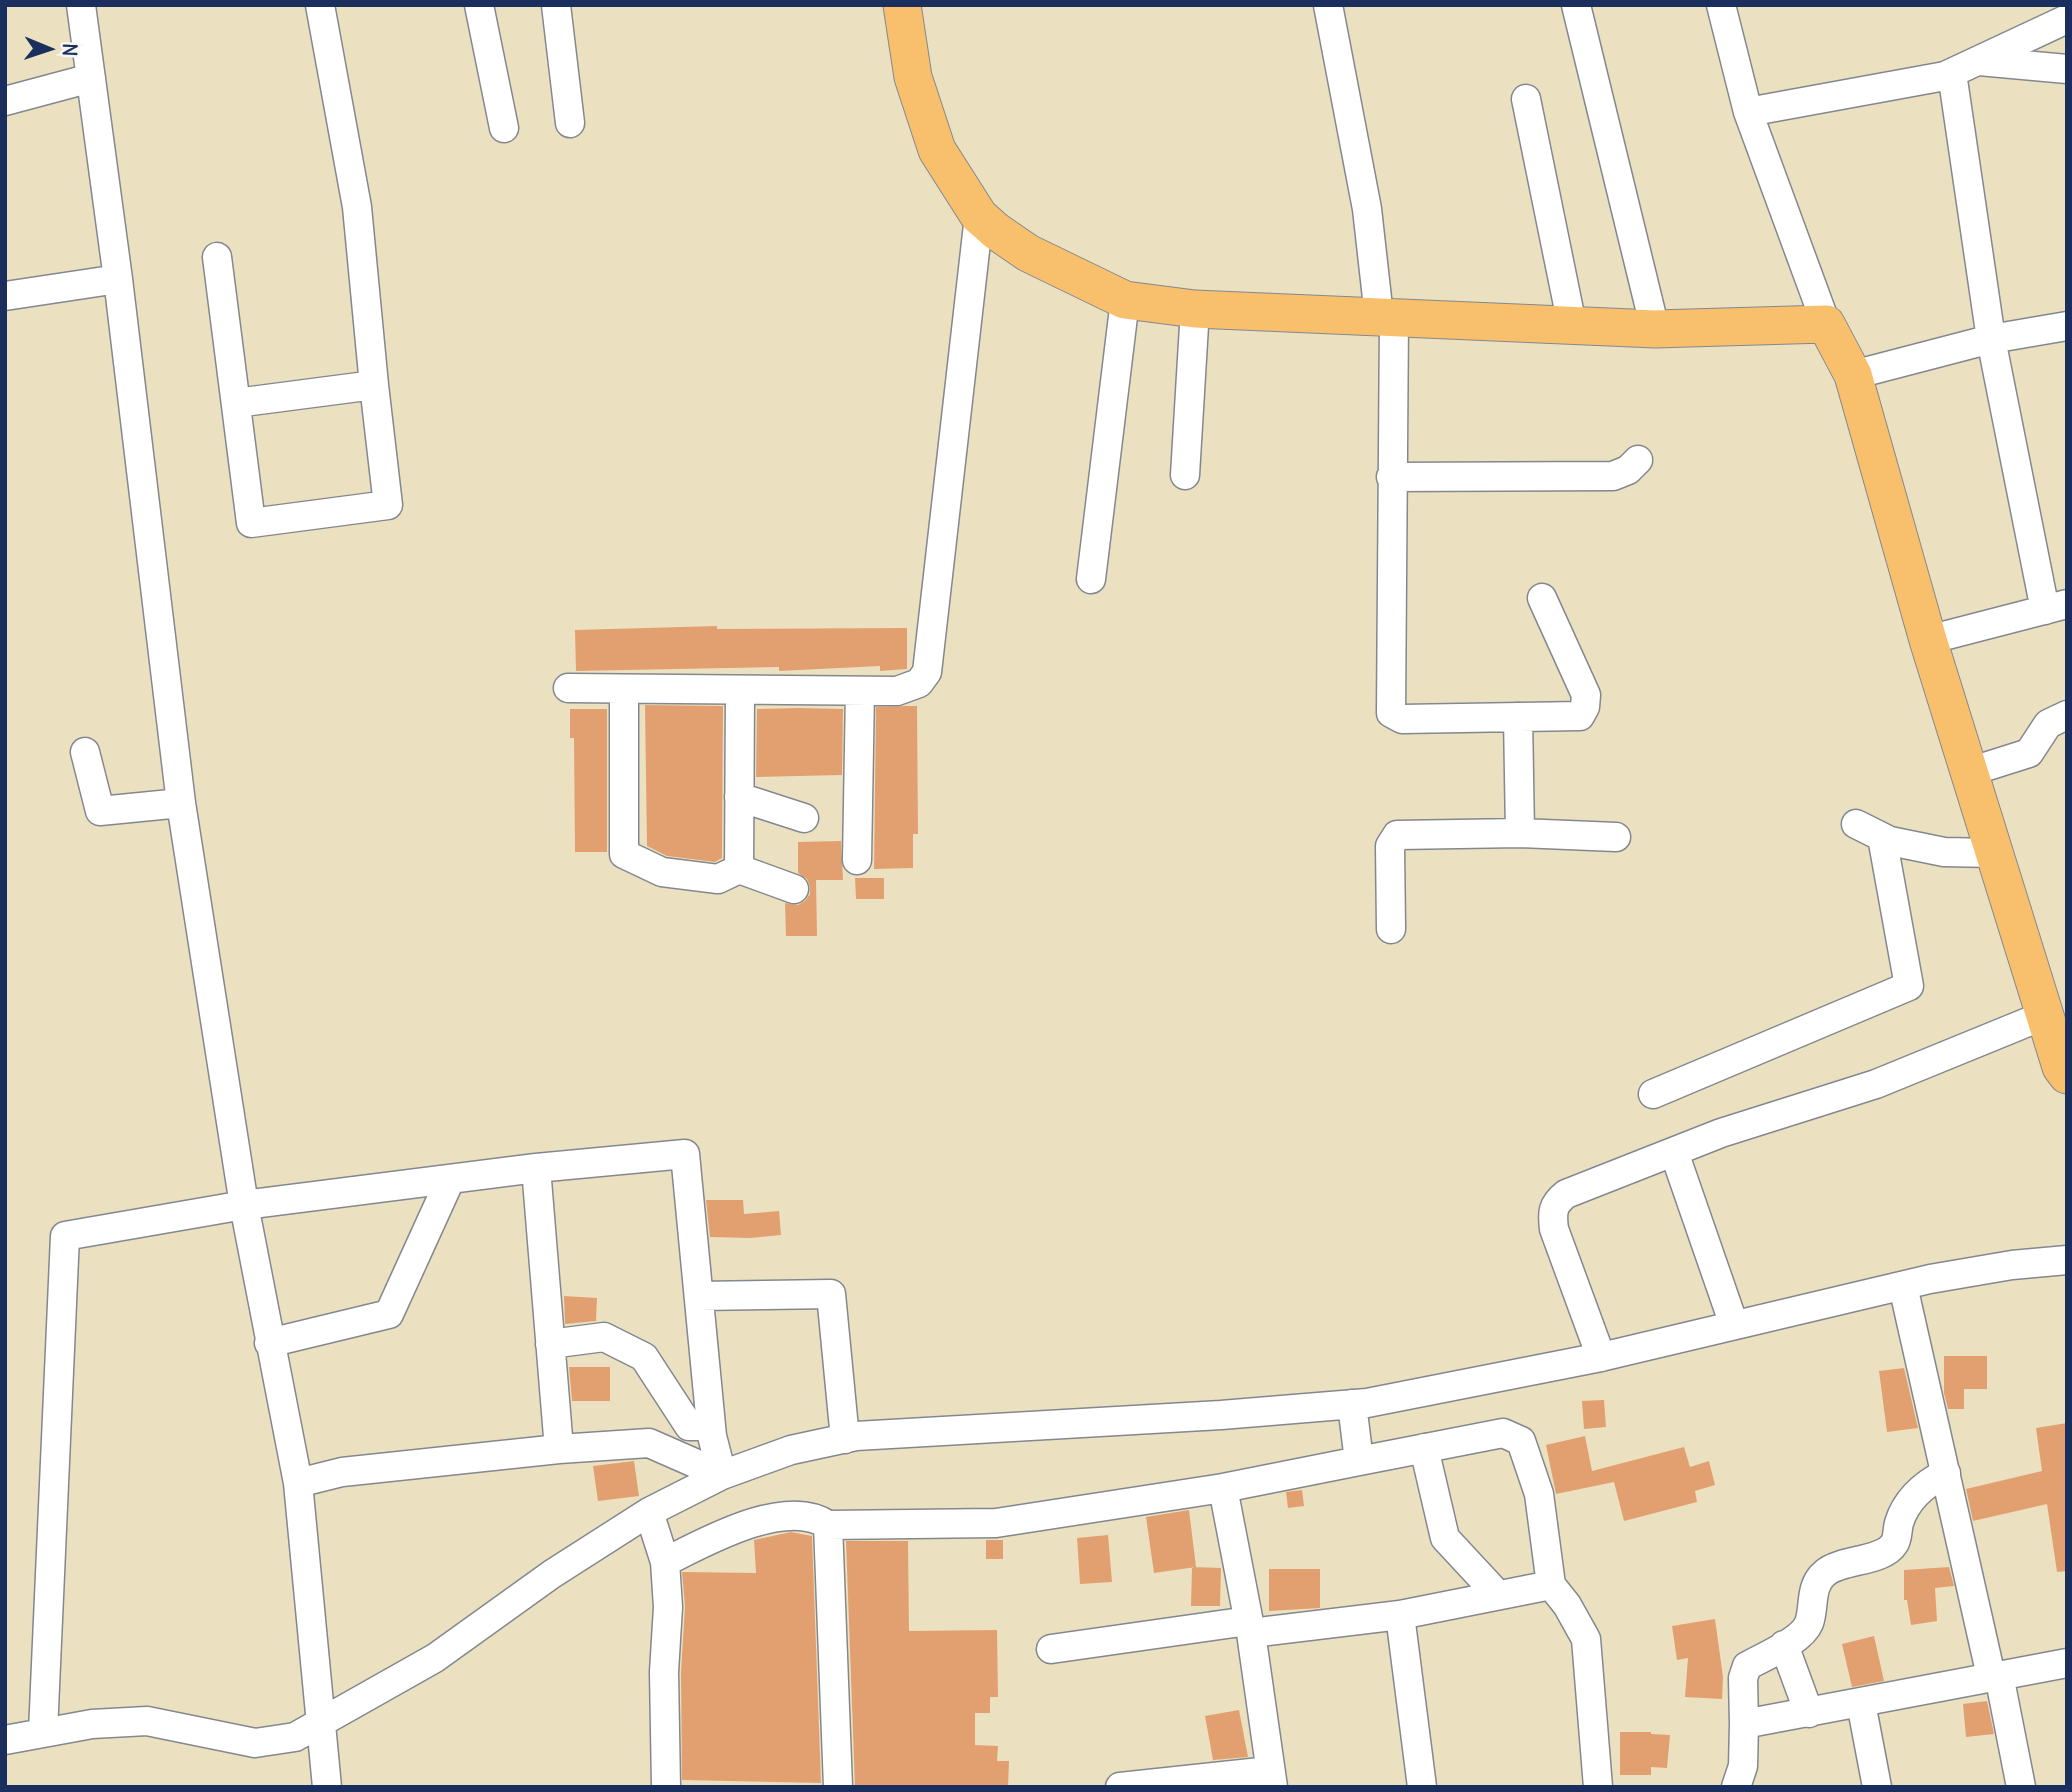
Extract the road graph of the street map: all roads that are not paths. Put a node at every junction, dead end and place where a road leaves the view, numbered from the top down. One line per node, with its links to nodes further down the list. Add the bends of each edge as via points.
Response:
1 (81, 5): 13 (street)
2 (320, 5): 32 (street, via 357,207)
3 (479, 5): 18 (street)
4 (556, 5): 17 (street)
5 (902, 5): 19 (main road, via 913,77 937,150)
6 (1328, 5): 25 (street)
7 (1576, 5): 29 (street)
8 (1721, 5): 16 (street)
9 (2067, 19): 10 (street)
10 (1979, 61): 11 (street); 12 (street)
11 (2067, 69)
12 (1952, 73): 16 (street); 30 (street)
13 (91, 78): 15 (street); 21 (street)
14 (1526, 99): 27 (street)
15 (5, 101)
16 (1748, 112): 26 (street)
17 (570, 123)
18 (504, 128)
19 (979, 216): 23 (main road, via 1028,253); 44 (street, via 927,672 919,683 897,691)
20 (217, 257): 33 (street)
21 (118, 279): 22 (street); 50 (street)
22 (5, 296)
23 (1125, 300): 24 (main road); 37 (street)
24 (1195, 309): 25 (main road); 35 (street)
25 (1386, 316): 27 (main road); 36 (street)
26 (1826, 324): 29 (main road); 31 (main road)
27 (1573, 325): 29 (main road)
28 (2067, 326): 30 (street)
29 (1655, 329)
30 (1991, 339): 31 (street); 39 (street)
31 (1853, 375): 40 (main road)
32 (374, 385): 33 (street); 33 (street, via 388,505 251,523)
33 (236, 403)
34 (1638, 460): 36 (street, via 1613,476)
35 (1185, 475)
36 (1391, 477): 46 (street, via 1391,713 1402,719)
37 (1091, 579)
38 (1542, 598): 46 (street, via 1586,695 1586,707 1580,716)
39 (2056, 607): 40 (street)
40 (1928, 640): 48 (main road)
41 (568, 688): 42 (street)
42 (624, 689): 43 (street); 58 (street, via 624,854 662,873 718,879)
43 (740, 690): 44 (street); 49 (street)
44 (860, 691): 57 (street)
45 (2067, 715): 48 (street, via 2048,724 2029,753)
46 (1518, 717): 53 (street)
47 (85, 752): 50 (street, via 100,811)
48 (1969, 772): 56 (main road)
49 (739, 797): 51 (street); 58 (street)
50 (181, 803): 67 (street)
51 (804, 818)
52 (1856, 824): 55 (street)
53 (1520, 833): 54 (street); 60 (street, via 1397,835 1390,846)
54 (1616, 837)
55 (1882, 837): 56 (street, via 1944,852); 63 (street, via 1909,986)
56 (1994, 853): 61 (main road)
57 (858, 860)
58 (739, 869): 59 (street)
59 (794, 889)
60 (1391, 929)
61 (2045, 1015): 62 (main road); 64 (street, via 1876,1084)
62 (2067, 1075)
63 (1653, 1094)
64 (1674, 1152): 71 (street); 74 (street, via 1566,1194 1551,1211 1553,1229)
65 (536, 1168): 66 (street); 70 (street, via 685,1154); 73 (street)
66 (450, 1180): 67 (street); 72 (street, via 390,1314)
67 (244, 1205): 72 (street); 100 (street, via 65,1236)
68 (2067, 1260): 69 (street, via 2012,1265)
69 (1903, 1286): 71 (street); 81 (street)
70 (699, 1296): 76 (street); 77 (street, via 831,1294)
71 (1734, 1325): 74 (street)
72 (269, 1343): 83 (street)
73 (550, 1344): 76 (street, via 604,1337 644,1357 689,1426); 79 (street)
74 (1601, 1357): 75 (street)
75 (1352, 1404): 77 (street); 80 (street)
76 (711, 1426): 82 (street)
77 (845, 1439): 82 (street, via 791,1450)
78 (1424, 1448): 80 (street); 88 (street, via 1503,1433 1521,1441 1539,1494); 89 (street, via 1445,1538)
79 (559, 1449): 82 (street, via 649,1443); 83 (street, via 342,1472)
80 (1359, 1461): 84 (street)
81 (1945, 1474): 92 (street, via 1927,1482 1908,1504 1895,1544 1887,1552 1824,1573 1813,1591 1809,1624 1799,1637); 95 (street)
82 (722, 1475): 85 (street)
83 (298, 1483): 98 (street)
84 (1223, 1488): 86 (street, via 996,1523); 91 (street)
85 (649, 1512): 87 (street); 98 (street, via 435,1658)
86 (828, 1525): 87 (street, via 816,1517 793,1516 741,1525); 105 (street)
87 (665, 1562): 104 (street)
88 (1551, 1585): 89 (street); 108 (street, via 1586,1639)
89 (1498, 1595): 90 (street)
90 (1400, 1615): 91 (street); 107 (street)
91 (1250, 1627): 93 (street); 102 (street)
92 (1784, 1645): 97 (street); 99 (street, via 1747,1666)
93 (1051, 1649)
94 (2067, 1663): 95 (street)
95 (1995, 1676): 96 (street); 111 (street)
96 (1861, 1703): 97 (street); 110 (street)
97 (1809, 1713): 99 (street)
98 (320, 1724): 100 (street, via 295,1737 255,1743 148,1721); 103 (street)
99 (1744, 1724): 109 (street, via 1743,1766)
100 (43, 1732): 101 (street)
101 (5, 1740)
102 (1272, 1779): 106 (street)
103 (327, 1787)
104 (666, 1787)
105 (838, 1787)
106 (1121, 1787)
107 (1422, 1787)
108 (1598, 1787)
109 (1736, 1787)
110 (1877, 1787)
111 (2021, 1787)

